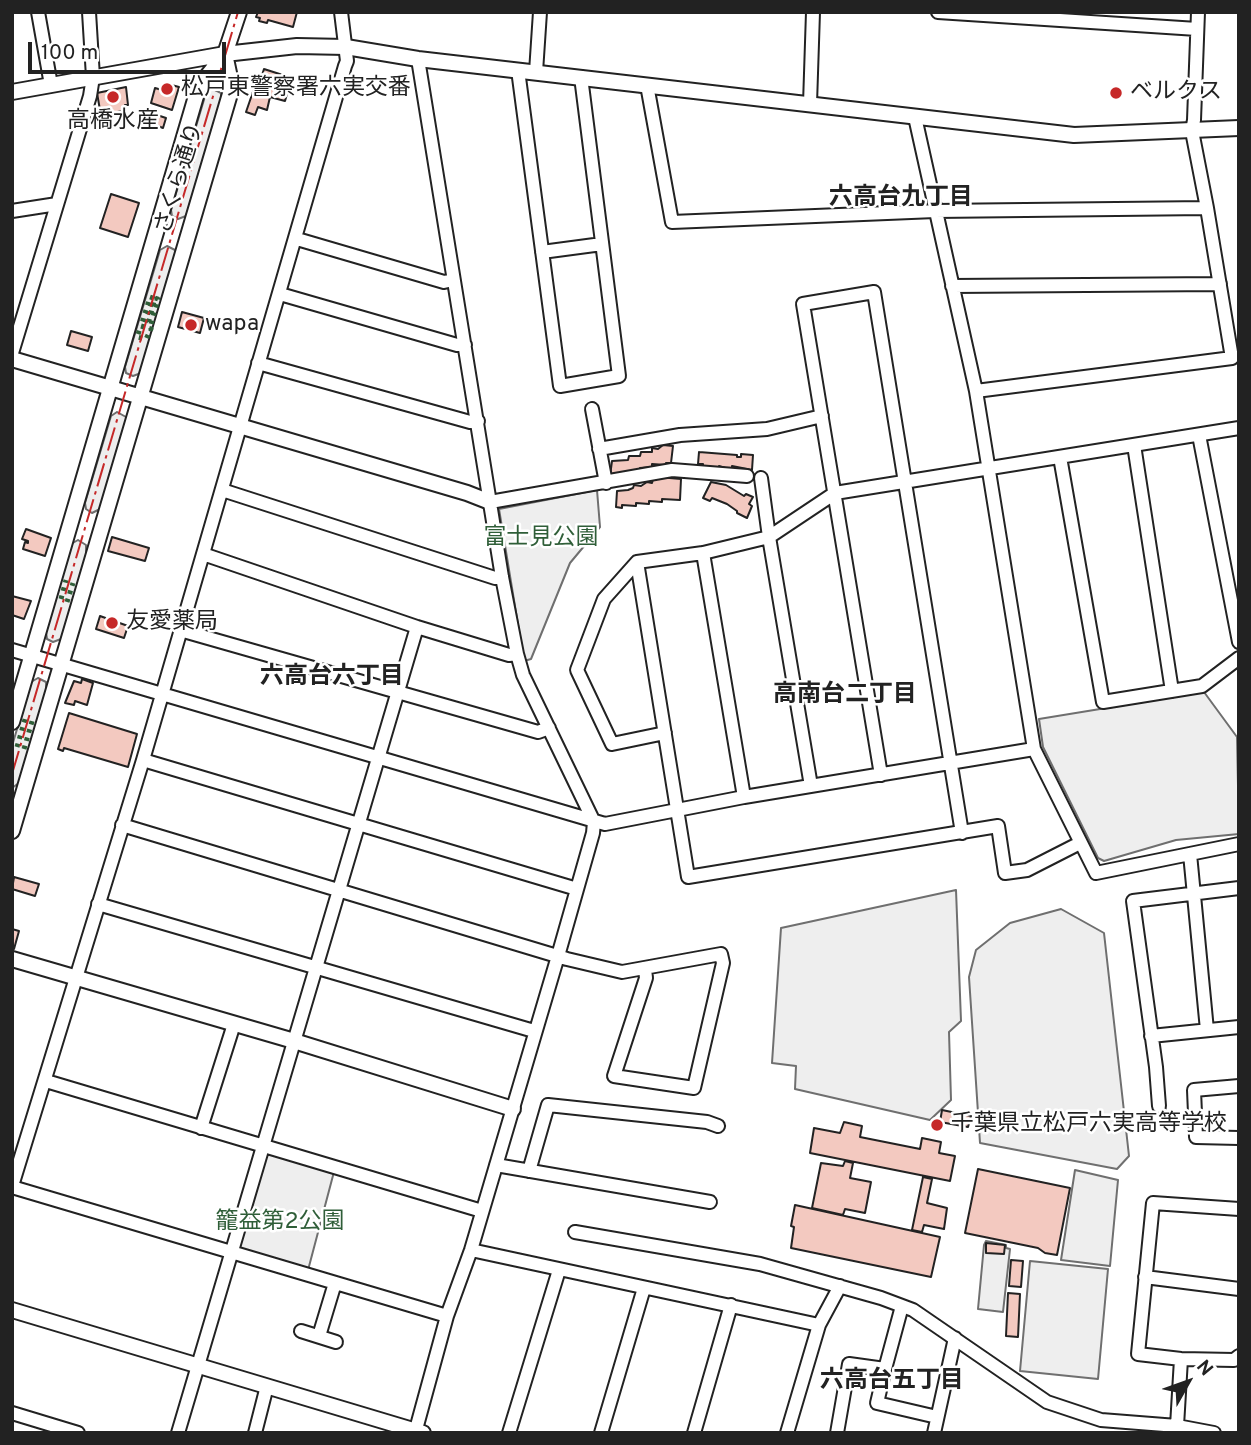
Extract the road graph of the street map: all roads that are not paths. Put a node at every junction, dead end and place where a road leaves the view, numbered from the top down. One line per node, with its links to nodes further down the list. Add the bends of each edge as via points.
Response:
1 (38, 12): 17 (street)
2 (89, 12): 15 (street)
3 (239, 12): 11 (street)
4 (341, 12): 10 (street)
5 (540, 12): 14 (street)
6 (813, 12): 20 (street)
7 (938, 12): 9 (street)
8 (1198, 12): 9 (street)
9 (1197, 30): 23 (street)
10 (346, 47): 11 (street, via 297,46); 12 (street); 28 (street, via 347,61)
11 (225, 54): 15 (street); 39 (street, さくら通り, via 199,86); 41 (street, さくら通り, via 232,86)
12 (418, 59): 13 (street); 31 (street)
13 (518, 70): 14 (street); 30 (street)
14 (536, 72): 16 (street)
15 (93, 77): 17 (street); 24 (street)
16 (581, 78): 18 (street); 29 (street)
17 (51, 85): 19 (street)
18 (647, 85): 20 (street); 27 (street, via 672,222)
19 (12, 92)
20 (810, 104): 21 (street)
21 (915, 117): 23 (street, via 1074,135); 27 (street)
22 (1239, 128): 23 (street)
23 (1192, 131): 25 (street)
24 (57, 204): 26 (street); 36 (street)
25 (1207, 208): 27 (street); 32 (street)
26 (12, 211)
27 (935, 211): 33 (street)
28 (297, 239): 31 (street, via 444,282); 34 (street)
29 (602, 243): 30 (street); 30 (street, via 619,376 560,386)
30 (542, 252)
31 (453, 280): 35 (street)
32 (1220, 284): 33 (street); 40 (street, via 1232,358)
33 (952, 286): 40 (street)
34 (280, 294): 35 (street); 38 (street)
35 (465, 345): 44 (street)
36 (12, 353)
37 (12, 359): 39 (street)
38 (258, 363): 44 (street); 45 (street)
39 (112, 389): 41 (street); 69 (street, さくら通り)
40 (976, 391): 51 (street)
41 (140, 398): 45 (street); 71 (street, さくら通り)
42 (592, 409): 49 (street)
43 (822, 416): 49 (street, via 767,429 680,435); 54 (street, via 803,304 874,292); 57 (street)
44 (478, 421): 58 (street)
45 (241, 428): 56 (street); 58 (street)
46 (1239, 428): 47 (street)
47 (1199, 435): 48 (street); 66 (street)
48 (1134, 445): 50 (street); 72 (street)
49 (600, 449): 55 (street)
50 (1060, 457): 51 (street); 72 (street, via 1103,702)
51 (989, 468): 54 (street); 78 (street)
52 (747, 476): 55 (street, via 672,470)
53 (761, 478): 59 (street)
54 (905, 481): 57 (street); 81 (street)
55 (606, 483): 58 (street)
56 (222, 490): 61 (street); 63 (street)
57 (835, 493): 59 (street); 82 (street)
58 (490, 502): 63 (street)
59 (769, 537): 60 (street); 83 (street)
60 (703, 553): 62 (street); 84 (street)
61 (203, 554): 64 (street); 65 (street)
62 (637, 562): 77 (street); 77 (street, via 604,599 577,670 612,744)
63 (502, 577): 68 (street)
64 (417, 627): 68 (street); 73 (street)
65 (180, 630): 73 (street); 74 (street)
66 (1239, 642)
67 (12, 650): 69 (street)
68 (517, 654): 76 (street)
69 (32, 657): 71 (street); 75 (street, さくら通り)
70 (1239, 658): 72 (street, via 1202,686)
71 (63, 665): 74 (street); 89 (street, さくら通り)
72 (1172, 691)
73 (398, 692): 76 (street, via 538,732); 79 (street)
74 (161, 694): 79 (street); 80 (street)
75 (12, 722)
76 (549, 727): 86 (street)
77 (665, 733): 85 (street)
78 (1034, 749): 81 (street); 91 (street)
79 (378, 758): 86 (street); 88 (street)
80 (142, 760): 87 (street); 88 (street)
81 (951, 762): 82 (street); 90 (street)
82 (881, 775): 83 (street)
83 (811, 786): 84 (street)
84 (744, 797): 85 (street)
85 (679, 811): 86 (street); 90 (street, via 688,877)
86 (594, 822): 95 (street)
87 (122, 825): 96 (street); 98 (street)
88 (358, 825): 95 (street); 96 (street)
89 (12, 831)
90 (962, 833): 91 (street, via 998,826 1005,873 1027,870)
91 (1080, 843): 93 (street, via 1096,873)
92 (1239, 844): 93 (street)
93 (1190, 854): 97 (street)
94 (1239, 888): 97 (street)
95 (577, 889): 99 (street)
96 (340, 891): 99 (street); 101 (street)
97 (1193, 892): 106 (street); 108 (street, via 1133,901)
98 (98, 904): 101 (street); 103 (street)
99 (558, 956): 102 (street, via 622,972); 107 (street)
100 (12, 959): 103 (street)
101 (316, 966): 107 (street); 109 (street)
102 (645, 969): 102 (street, via 614,1076 694,1088 723,963 721,954)
103 (76, 978): 104 (street); 110 (street)
104 (234, 1024): 109 (street); 115 (street)
105 (1239, 1027): 106 (street)
106 (1207, 1030): 108 (street)
107 (534, 1031): 113 (street)
108 (1151, 1036): 112 (street)
109 (294, 1041): 113 (street); 117 (street)
110 (46, 1082): 115 (street); 120 (street)
111 (1239, 1086): 116 (street, via 1194,1090 1196,1137)
112 (1158, 1106)
113 (513, 1109): 118 (street)
114 (718, 1126): 119 (street, via 548,1105)
115 (201, 1128): 117 (street)
116 (1239, 1138)
117 (263, 1147): 123 (street); 126 (street)
118 (496, 1165): 119 (street); 123 (street)
119 (529, 1171): 121 (street)
120 (12, 1187): 126 (street)
121 (710, 1202)
122 (1239, 1209): 128 (street, via 1153,1203)
123 (481, 1211): 125 (street)
124 (575, 1232): 130 (street, via 760,1264)
125 (471, 1250): 127 (street); 136 (street)
126 (232, 1252): 129 (street); 144 (street)
127 (559, 1270): 131 (street); 154 (street)
128 (1145, 1277): 132 (street); 143 (street, via 1138,1354)
129 (335, 1283): 136 (street); 139 (street)
130 (840, 1286): 134 (street); 137 (street)
131 (644, 1288): 133 (street); 155 (street)
132 (1239, 1289)
133 (731, 1304): 137 (street); 156 (street)
134 (902, 1306): 140 (street); 145 (street)
135 (12, 1310): 144 (street)
136 (447, 1316): 150 (street)
137 (819, 1325): 157 (street)
138 (302, 1331): 139 (street)
139 (319, 1336): 141 (street)
140 (955, 1338): 148 (street); 149 (street, via 1047,1402 1101,1420)
141 (336, 1342)
142 (1239, 1356): 143 (street, via 1234,1360)
143 (1181, 1359): 149 (street)
144 (198, 1366): 146 (street); 152 (street)
145 (885, 1369): 148 (street, via 877,1403); 158 (street, via 849,1364)
146 (267, 1386): 150 (street); 153 (street)
147 (12, 1413): 151 (street)
148 (937, 1417): 159 (street)
149 (1177, 1426): 160 (street)
150 (418, 1432)
151 (78, 1433)
152 (178, 1433)
153 (255, 1433)
154 (509, 1433)
155 (601, 1433)
156 (695, 1433)
157 (788, 1433)
158 (838, 1433)
159 (934, 1433)
160 (1214, 1433)

